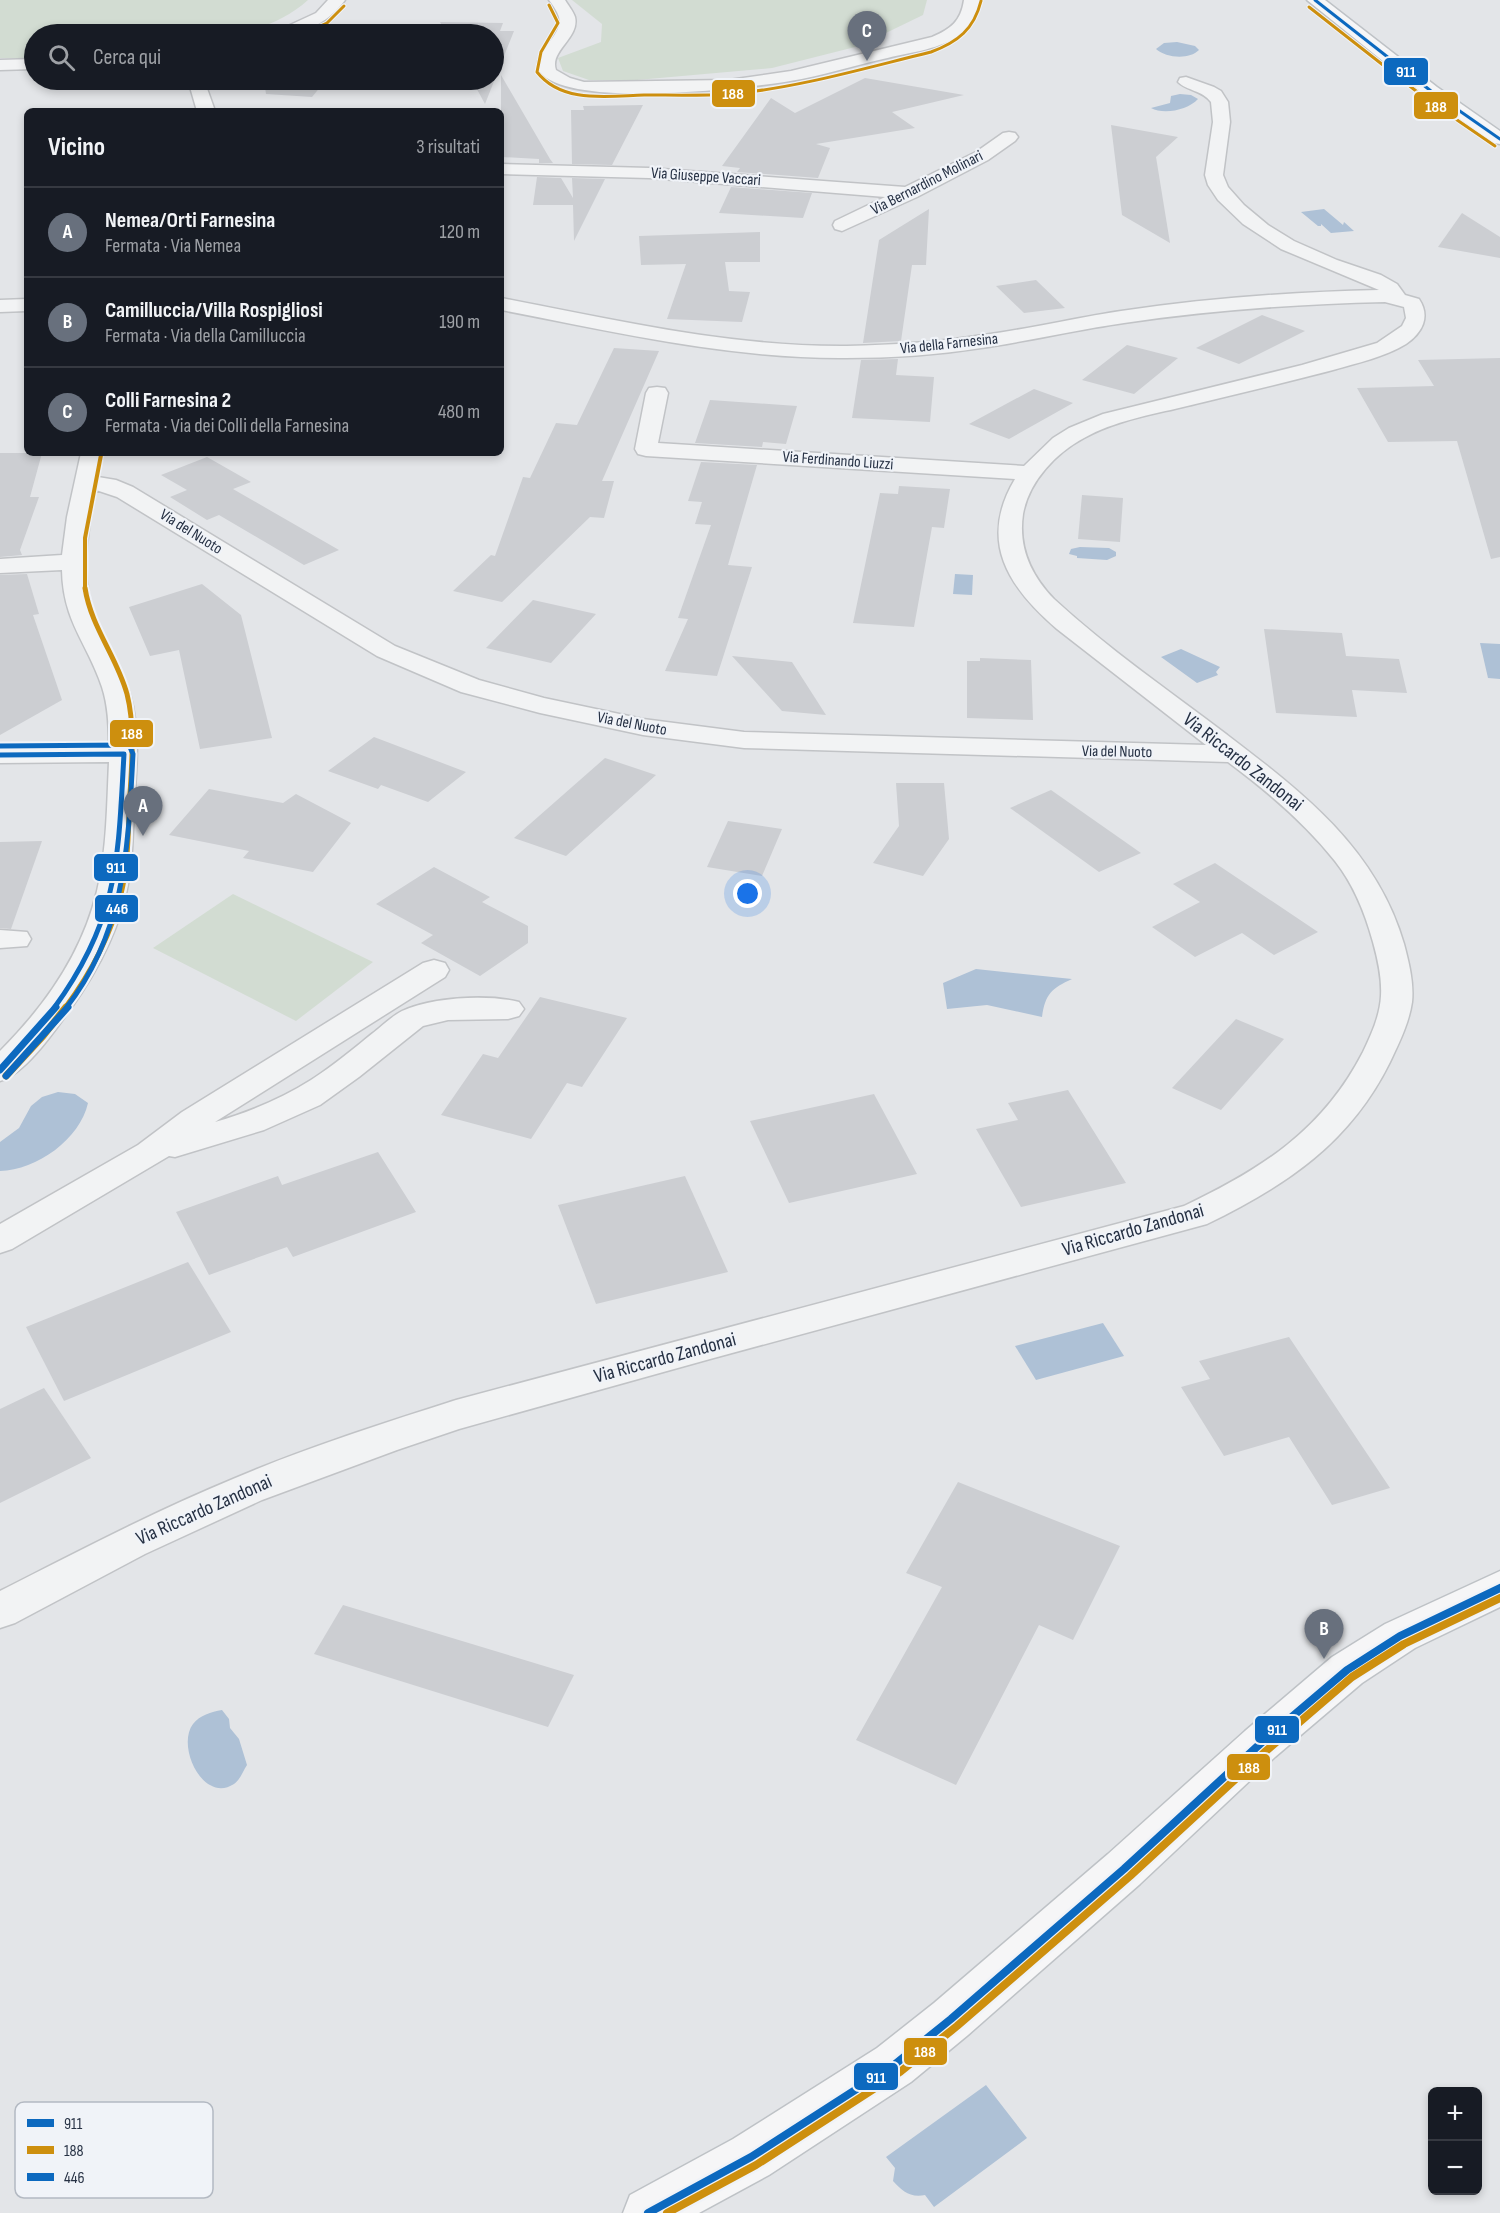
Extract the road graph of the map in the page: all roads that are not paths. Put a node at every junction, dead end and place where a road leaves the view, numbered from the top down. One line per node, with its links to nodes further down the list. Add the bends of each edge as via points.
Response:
1 (337, 0): 5 (street, via 322,16)
2 (557, 0): 3 (street, via 567,23 546,69 574,85 622,88 769,81 929,43 953,34 966,23)
3 (972, 0)
4 (1316, 0): 12 (main road, via 1431,91)
5 (305, 24)
6 (24, 64): 7 (street)
7 (0, 65)
8 (1186, 82): 16 (street, via 1209,91 1219,100 1222,112 1214,174 1217,186 1242,215 1265,233 1306,255 1385,285)
9 (199, 90): 10 (street)
10 (205, 108)
11 (1009, 137): 14 (street, Via Bernardino Molinari, via 982,156)
12 (1500, 139)
13 (504, 169): 14 (street, Via Giuseppe Vaccari, via 649,173)
14 (910, 193): 15 (street, Via Bernardino Molinari)
15 (842, 225)
16 (1399, 298): 18 (street, Via della Farnesina, via 1219,305 1119,317 973,343 844,352 719,344); 22 (street, Via Riccardo Zandonai, via 1414,305 1414,323 1395,343 1111,420 1072,436)
17 (24, 305): 19 (street)
18 (504, 305)
19 (0, 306)
20 (657, 393): 22 (street, Via Ferdinando Liuzzi, via 646,449)
21 (91, 456): 23 (street)
22 (1030, 473): 28 (street, Via Riccardo Zandonai, via 1016,496 1008,526 1014,561 1029,586 1061,619)
23 (86, 482): 24 (street, via 75,530); 28 (street, Via del Nuoto, via 125,492 386,651 470,686 540,705 643,727 744,740)
24 (75, 562): 25 (street); 27 (street, via 76,595 84,622 115,686)
25 (0, 566)
26 (0, 754): 27 (street)
27 (124, 754): 31 (street, via 112,890 100,929 86,960 57,1004)
28 (1235, 754): 35 (street, Via Riccardo Zandonai, via 1313,818 1362,877 1382,916 1397,996 1386,1036 1360,1087 1329,1128 1273,1174 1237,1197 1175,1221 383,1438 239,1493)
29 (434, 970): 32 (street, via 194,1120)
30 (508, 1009): 32 (street, via 429,1012 412,1019 304,1098 250,1121)
31 (0, 1070)
32 (150, 1153): 33 (street)
33 (0, 1239)
34 (1500, 1588): 36 (main road, via 1400,1636 1347,1670 1072,1914 894,2065 751,2157)
35 (0, 1611)
36 (648, 2213)

